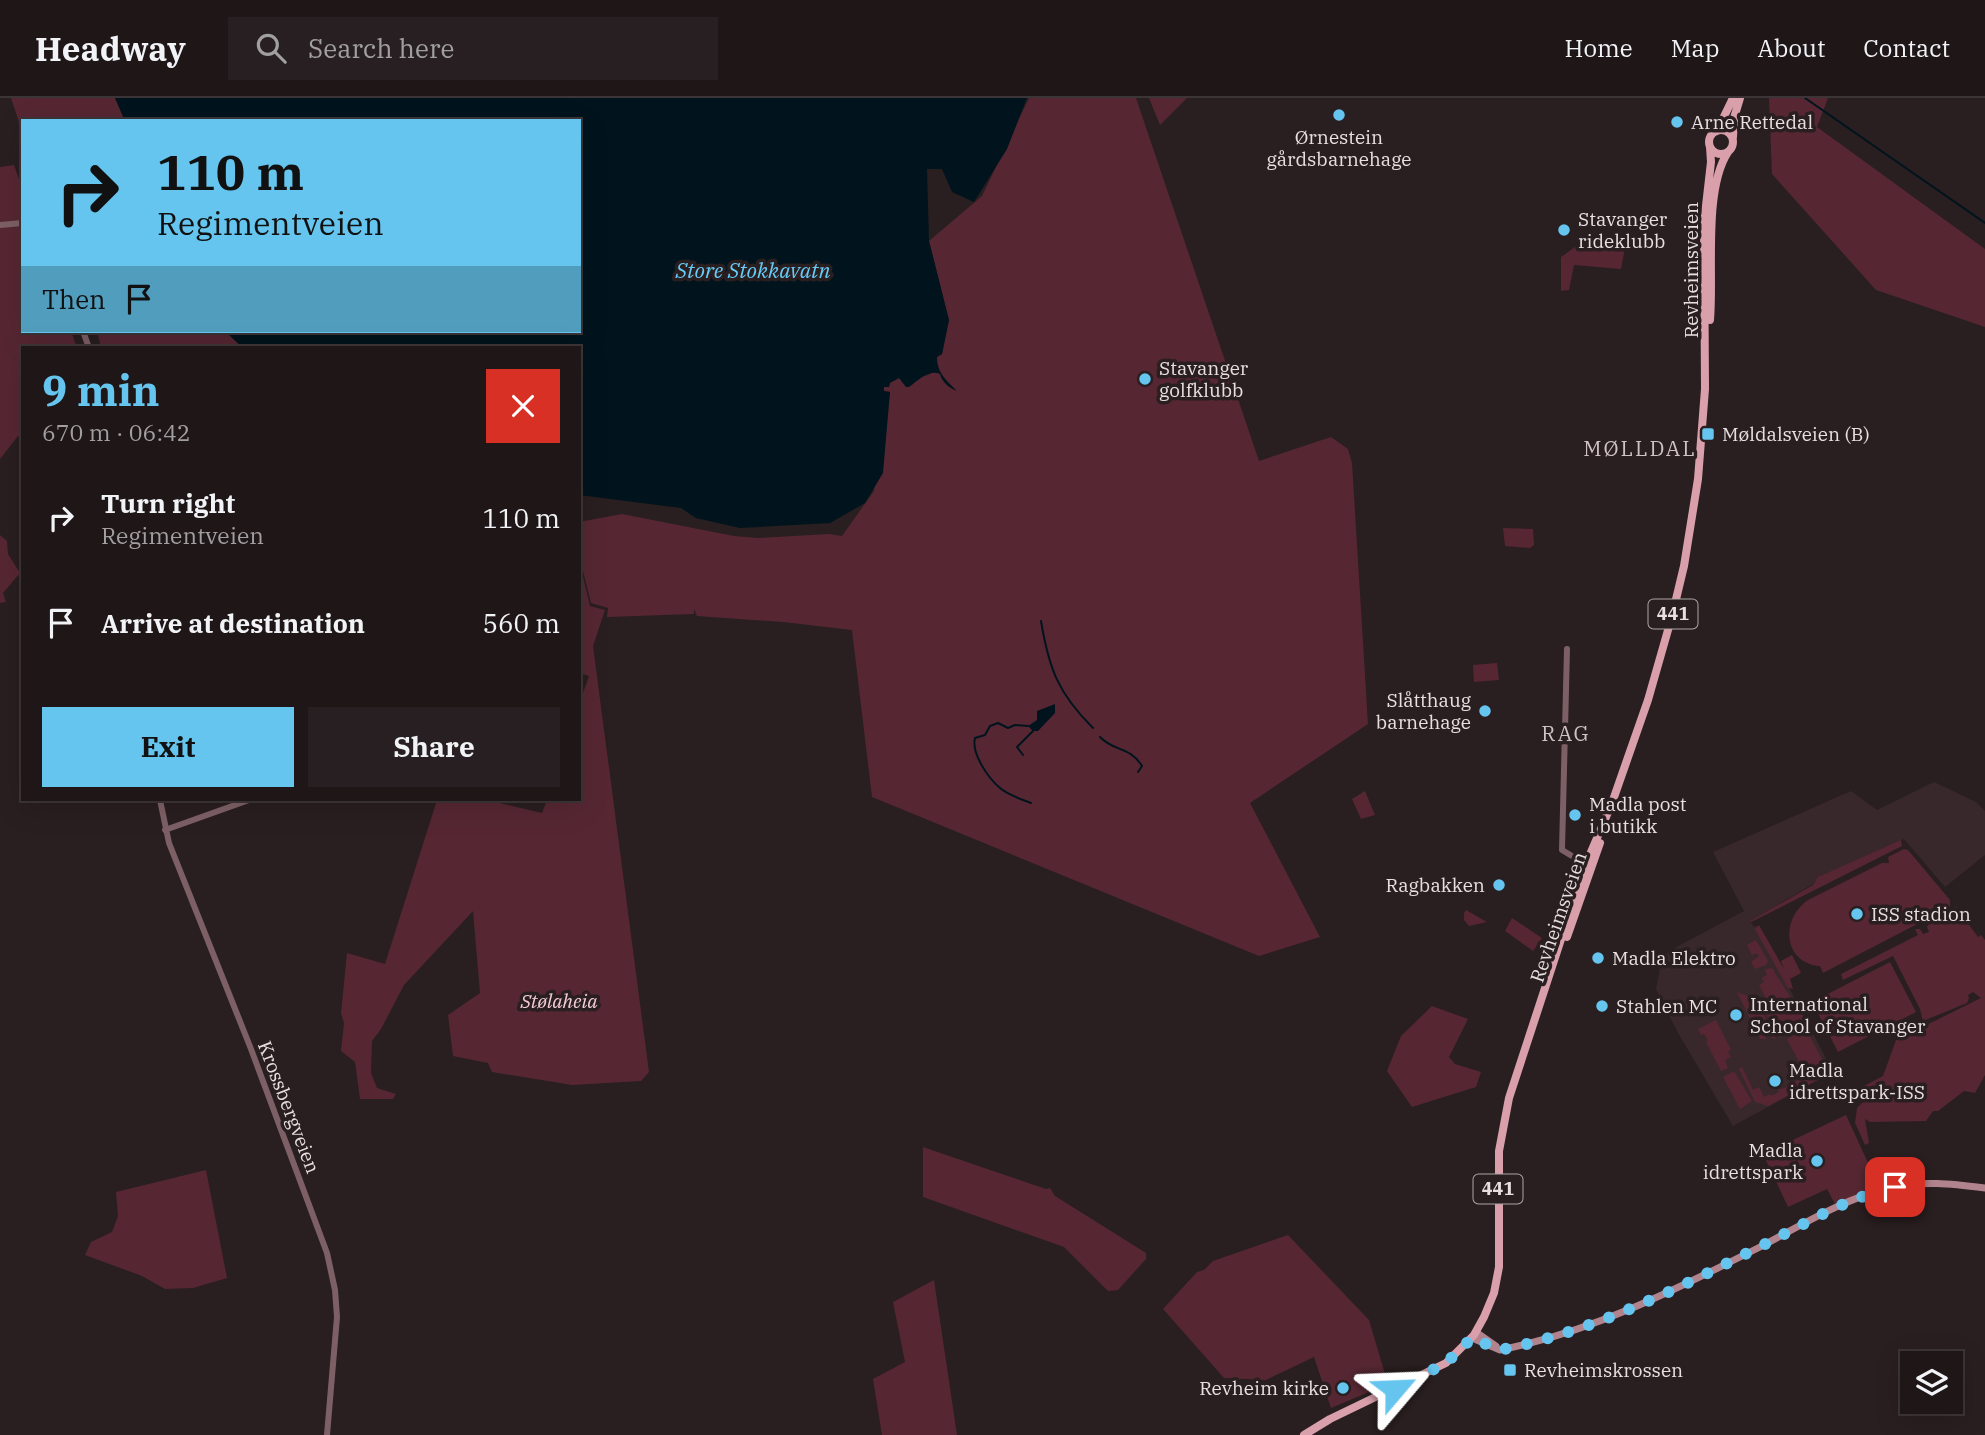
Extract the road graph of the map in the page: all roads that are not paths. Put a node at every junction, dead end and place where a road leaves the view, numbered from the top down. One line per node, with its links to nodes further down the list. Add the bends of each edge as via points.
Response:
1 (1733, 98): 3 (main road, 441)
2 (1740, 98): 4 (main road, 441)
3 (1717, 131): 4 (main road, via 1726,131); 5 (main road, 441, via 1710,138)
4 (1733, 140): 6 (main road, 441)
5 (1710, 147): 6 (main road, via 1718,154); 9 (main road, Revheimsveien / 441, via 1704,223)
6 (1728, 152): 9 (main road, Revheimsveien / 441, via 1714,199)
7 (21, 223): 8 (street)
8 (0, 225)
9 (1706, 351): 14 (main road, Revheimsveien / 441, via 1698,478 1681,578 1655,678)
10 (1567, 649): 14 (street, via 1562,850)
11 (160, 801): 13 (street, Krossbergveien)
12 (245, 801): 13 (street)
13 (165, 830): 17 (street, Krossbergveien, via 327,1253 337,1317)
14 (1588, 863): 16 (main road, Revheimsveien / 441, via 1509,1098 1499,1151 1498,1275)
15 (1985, 1188): 16 (main road, via 1929,1183 1879,1191 1612,1318 1503,1350)
16 (1474, 1335): 18 (main road, Revheimsveien / 441, via 1439,1367)
17 (327, 1435)
18 (1304, 1435)

